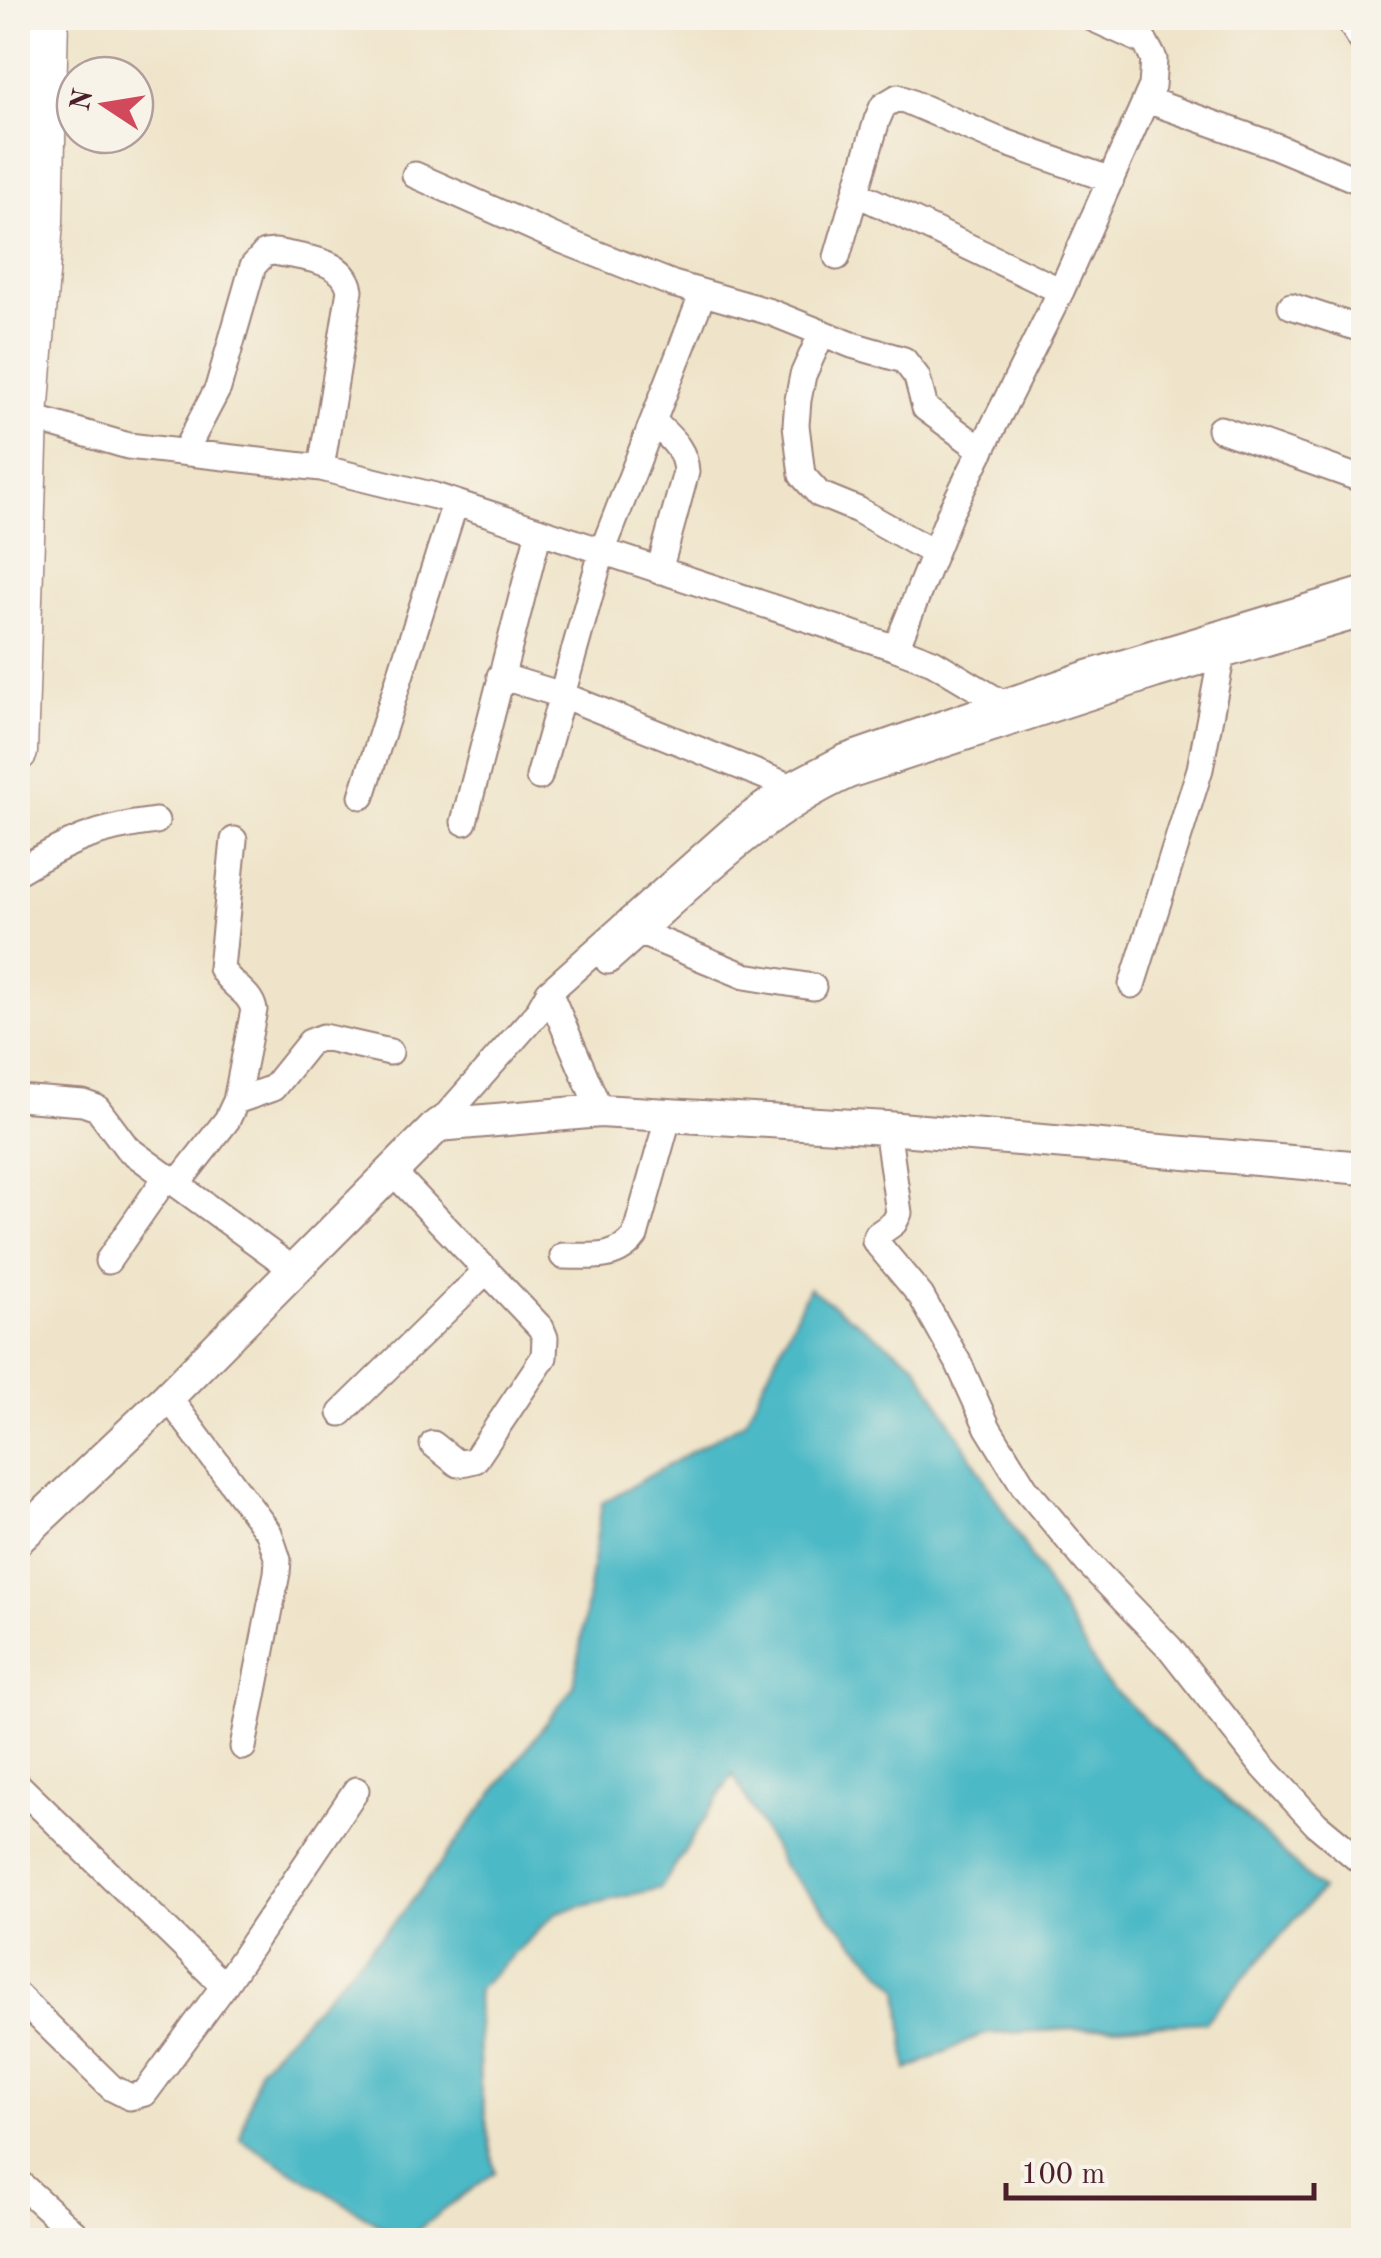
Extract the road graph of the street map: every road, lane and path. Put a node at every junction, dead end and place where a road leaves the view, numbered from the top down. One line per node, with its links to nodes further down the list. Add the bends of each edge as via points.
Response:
1 (49, 18): 5 (highway)
2 (1092, 18): 6 (street, via 1145,42 1154,59)
3 (1348, 18): 4 (street)
4 (1364, 44)
5 (32, 62): 7 (highway)
6 (1146, 100): 9 (street); 10 (street)
7 (32, 116): 12 (highway)
8 (415, 175): 15 (street)
9 (1111, 180): 11 (street, via 898,97 883,106); 14 (street)
10 (1364, 183)
11 (856, 193): 13 (street); 14 (street)
12 (31, 218): 19 (highway)
13 (837, 257)
14 (1061, 291): 22 (street)
15 (702, 293): 18 (street); 20 (street)
16 (1291, 306): 17 (street)
17 (1364, 330)
18 (822, 333): 22 (street, via 904,360 917,377 925,408); 30 (street, via 798,400 802,475 819,494)
19 (29, 417): 23 (street, via 128,446); 26 (highway)
20 (653, 421): 29 (street); 31 (street, via 686,457)
21 (1220, 429): 25 (street)
22 (982, 450): 30 (street)
23 (185, 452): 24 (street); 24 (street, via 218,388 253,266 274,252 334,266 348,278)
24 (321, 468): 27 (street)
25 (1364, 480)
26 (22, 502): 32 (highway)
27 (456, 503): 28 (street); 43 (street)
28 (539, 531): 29 (street); 37 (street)
29 (602, 552): 31 (street); 38 (street)
30 (934, 553): 35 (street)
31 (658, 570): 35 (street)
32 (20, 589): 40 (highway)
33 (1364, 590): 39 (street, via 1083,675)
34 (1364, 614): 36 (street)
35 (896, 648): 39 (street)
36 (1222, 654): 39 (street); 49 (street, via 1200,769)
37 (500, 676): 38 (street); 45 (street)
38 (562, 694): 41 (street); 42 (street)
39 (1014, 710): 42 (street, via 842,758); 48 (street, via 818,789 765,824)
40 (18, 752)
41 (539, 777)
42 (789, 786): 51 (street, via 692,862)
43 (362, 796)
44 (156, 821): 47 (street, via 86,833)
45 (464, 822)
46 (234, 840): 54 (street, via 221,968 254,1010)
47 (18, 870)
48 (641, 933): 50 (street, via 745,976); 51 (street)
49 (1132, 985)
50 (813, 987)
51 (547, 1004): 55 (street); 57 (street)
52 (390, 1052): 54 (street, via 323,1037 310,1042 274,1088)
53 (18, 1098): 61 (street, via 97,1108 127,1148)
54 (236, 1101): 61 (street)
55 (600, 1111): 56 (main road); 57 (main road)
56 (669, 1116): 58 (main road); 62 (street, via 627,1247 606,1256)
57 (438, 1125): 60 (main road)
58 (887, 1128): 59 (main road); 73 (street, via 899,1213 876,1241 921,1296 1025,1488 1170,1648 1261,1764)
59 (1364, 1168)
60 (392, 1171): 64 (main road); 65 (street)
61 (172, 1180): 63 (street); 64 (street)
62 (563, 1256)
63 (108, 1262)
64 (294, 1270): 66 (main road)
65 (486, 1270): 67 (street); 68 (street, via 541,1328 544,1357 475,1460 458,1464)
66 (168, 1397): 69 (main road); 70 (street, via 275,1546 277,1573)
67 (341, 1414)
68 (433, 1444)
69 (18, 1539)
70 (243, 1747)
71 (18, 1786): 74 (street)
72 (356, 1790): 74 (street)
73 (1364, 1864)
74 (224, 1986): 75 (street, via 145,2093 130,2097 112,2088)
75 (18, 1996)
76 (18, 2182): 77 (street)
77 (82, 2240)

